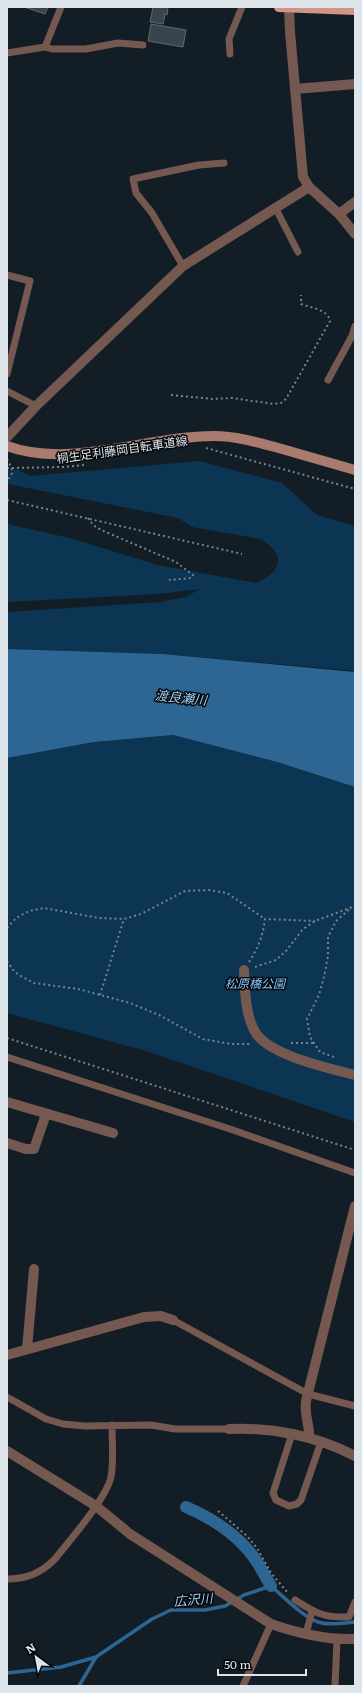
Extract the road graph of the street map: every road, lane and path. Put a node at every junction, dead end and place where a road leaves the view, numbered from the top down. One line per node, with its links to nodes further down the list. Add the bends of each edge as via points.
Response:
1 (61, 7): 6 (lane)
2 (242, 7): 8 (lane, via 229,39)
3 (286, 7): 4 (main road); 10 (street)
4 (355, 10)
5 (143, 45): 6 (lane, via 118,43 86,49)
6 (45, 47): 7 (lane)
7 (7, 53)
8 (230, 54)
9 (355, 84): 10 (street)
10 (295, 88): 12 (street, via 303,177)
11 (224, 163): 18 (lane, via 199,165 133,179 136,193 152,213)
12 (309, 187): 14 (street); 15 (street)
13 (355, 202): 15 (street)
14 (276, 209): 17 (lane); 18 (street)
15 (339, 214): 16 (street)
16 (355, 234)
17 (298, 252)
18 (183, 266): 26 (street)
19 (7, 276): 22 (lane, via 30,280)
20 (301, 295): 25 (path, via 301,304 325,313 330,321 281,403)
21 (355, 326): 23 (lane)
22 (7, 374)
23 (328, 380)
24 (7, 391): 26 (lane)
25 (171, 395)
26 (36, 406): 27 (street)
27 (7, 436)
28 (7, 446): 34 (street, via 28,453 67,454 197,436 227,436 258,442)
29 (201, 448): 36 (path, 桐生足利藤岡自転車道線)
30 (7, 459): 32 (path)
31 (90, 464): 32 (path, 桐生足利藤岡自転車道線)
32 (12, 467): 33 (path, 桐生足利藤岡自転車道線); 35 (path, via 12,476)
33 (7, 468)
34 (355, 470)
35 (7, 480)
36 (355, 489)
37 (7, 500): 38 (path)
38 (88, 518): 39 (path); 40 (path, via 101,530 176,562 193,575 191,578)
39 (242, 554)
40 (169, 580)
41 (355, 906): 42 (path)
42 (351, 908): 45 (path); 53 (path, via 336,921 328,937 324,977 307,1019 310,1037 320,1052)
43 (124, 919): 44 (path, via 141,914 185,891 208,890 227,893); 46 (path, via 99,918 44,908 29,911 16,918); 49 (path)
44 (265, 919): 45 (path); 48 (path, via 259,947)
45 (315, 920): 48 (path, via 303,929 276,960)
46 (7, 928)
47 (7, 961): 49 (path, via 19,975 34,983)
48 (244, 970): 51 (street, via 248,1012 254,1031)
49 (100, 995): 51 (path, via 130,1003 159,1015 203,1039 231,1044)
50 (7, 1038): 59 (path)
51 (267, 1044): 54 (street, via 285,1054)
52 (7, 1057): 60 (lane, via 232,1130)
53 (335, 1058)
54 (355, 1075)
55 (7, 1102): 56 (street)
56 (46, 1114): 57 (street); 58 (street, via 34,1149)
57 (113, 1133)
58 (7, 1143)
59 (355, 1150)
60 (355, 1174)
61 (355, 1206): 66 (street)
62 (34, 1269): 64 (street)
63 (173, 1320): 64 (street, via 161,1316 144,1317); 66 (lane)
64 (27, 1349): 65 (street)
65 (7, 1355)
66 (308, 1394): 68 (lane); 72 (street, via 305,1413)
67 (7, 1397): 69 (lane, via 46,1419 63,1424)
68 (355, 1406)
69 (112, 1425): 70 (lane); 76 (lane, via 111,1479)
70 (230, 1429): 71 (street, via 244,1428)
71 (292, 1434): 72 (street); 73 (lane, via 273,1493 276,1500 289,1506 297,1504 300,1500)
72 (309, 1438): 73 (street)
73 (321, 1442): 75 (street)
74 (7, 1451): 76 (street)
75 (355, 1456)
76 (96, 1506): 78 (lane, via 48,1566 27,1577); 82 (street, via 130,1534)
77 (218, 1511): 79 (path, via 247,1536 272,1573)
78 (7, 1579)
79 (295, 1600): 81 (lane)
80 (355, 1602): 81 (lane, via 349,1617 332,1617)
81 (312, 1611): 83 (lane)
82 (272, 1624): 83 (street); 86 (lane)
83 (306, 1634): 84 (street)
84 (337, 1639): 85 (street); 87 (lane)
85 (355, 1640)
86 (243, 1686)
87 (335, 1686)

